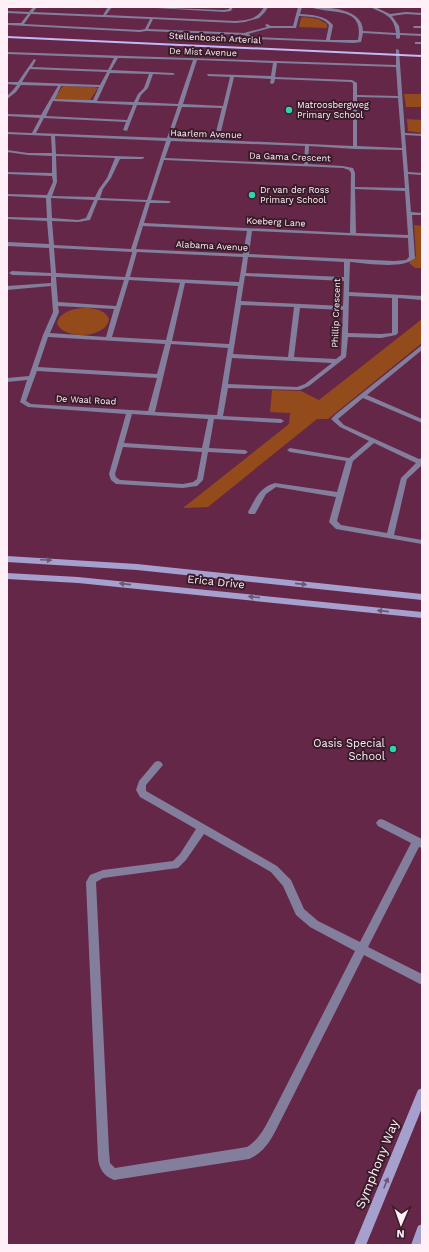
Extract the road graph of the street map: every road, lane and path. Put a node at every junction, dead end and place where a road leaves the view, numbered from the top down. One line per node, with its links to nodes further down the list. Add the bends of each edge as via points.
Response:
1 (35, 7): 13 (street)
2 (110, 7): 15 (street)
3 (142, 7): 9 (street)
4 (231, 7): 10 (street, via 226,11)
5 (266, 7): 20 (street, via 263,15)
6 (300, 7): 16 (street)
7 (312, 7): 29 (street, via 336,10 352,16 360,22)
8 (372, 7): 17 (street)
9 (171, 8): 11 (street)
10 (201, 9): 11 (street)
11 (185, 10): 19 (street)
12 (7, 12): 13 (street)
13 (30, 13): 15 (street); 23 (street)
14 (422, 14): 17 (street)
15 (104, 16): 18 (street)
16 (298, 16): 25 (street, via 295,27); 35 (street, via 330,22)
17 (389, 16): 33 (street, via 397,24)
18 (152, 18): 19 (street); 28 (street)
19 (181, 19): 20 (street, via 235,22)
20 (254, 20): 21 (street)
21 (259, 22)
22 (7, 24): 23 (street)
23 (21, 24): 28 (street)
24 (265, 24): 25 (street)
25 (270, 27): 31 (street)
26 (414, 27): 27 (street)
27 (422, 27)
28 (146, 30): 31 (street)
29 (361, 32): 33 (street); 35 (street, via 358,42)
30 (7, 33): 42 (main road, Stellenbosch Arterial)
31 (244, 34): 35 (street, via 254,38)
32 (422, 35): 33 (street)
33 (398, 36)
34 (7, 37): 42 (main road, Stellenbosch Arterial)
35 (328, 41)
36 (416, 43): 37 (street)
37 (422, 43)
38 (94, 49): 44 (street)
39 (127, 50): 47 (street)
40 (422, 51): 42 (main road, Stellenbosch Arterial)
41 (160, 52): 48 (street)
42 (397, 52): 45 (main road, Stellenbosch Arterial); 52 (street)
43 (7, 53): 44 (street, De Mist Avenue)
44 (90, 56): 46 (street, De Mist Avenue)
45 (422, 56)
46 (116, 57): 47 (street, De Mist Avenue); 54 (street)
47 (125, 57): 48 (street, De Mist Avenue)
48 (157, 58): 50 (street, De Mist Avenue)
49 (34, 60): 53 (street)
50 (195, 60): 51 (street, De Mist Avenue); 71 (street)
51 (275, 62): 52 (street, De Mist Avenue); 59 (street)
52 (399, 66): 66 (street)
53 (29, 68): 54 (street); 61 (street)
54 (109, 71): 55 (street); 64 (street)
55 (152, 73): 56 (street); 70 (street)
56 (173, 74)
57 (208, 75): 58 (street)
58 (232, 76): 59 (street); 72 (street)
59 (273, 77): 62 (street); 65 (street, via 350,81 355,83)
60 (7, 83): 61 (street)
61 (20, 83): 63 (street); 67 (street)
62 (272, 83)
63 (60, 85): 64 (street); 68 (street)
64 (102, 86): 69 (street)
65 (355, 96): 66 (street); 85 (street)
66 (401, 97): 78 (street)
67 (7, 98)
68 (51, 100): 69 (street); 74 (street)
69 (94, 102): 70 (street)
70 (136, 104): 71 (street); 75 (street)
71 (180, 105): 72 (street); 82 (street)
72 (224, 107): 83 (street)
73 (7, 115): 74 (street)
74 (43, 116): 75 (street); 80 (street)
75 (128, 121): 76 (street)
76 (125, 130)
77 (7, 134): 80 (street, Haarlem Avenue)
78 (404, 134): 79 (street); 86 (street)
79 (422, 134)
80 (33, 135): 81 (street, Haarlem Avenue)
81 (53, 135): 82 (street, Haarlem Avenue); 88 (street, De Waal Road)
82 (168, 140): 83 (street, Haarlem Avenue); 91 (street)
83 (216, 142): 84 (street, Haarlem Avenue)
84 (308, 146): 85 (street, Haarlem Avenue); 92 (street)
85 (355, 148): 86 (street, Haarlem Avenue)
86 (405, 149): 94 (street)
87 (7, 151): 88 (street)
88 (54, 155): 89 (street); 96 (street, De Waal Road)
89 (118, 158): 90 (street); 102 (street)
90 (142, 158)
91 (162, 159): 92 (street, Da Gama Crescent); 103 (street)
92 (306, 165): 98 (street, Da Gama Crescent, via 351,169)
93 (8, 173): 96 (street); 97 (street)
94 (407, 173): 95 (street); 99 (street)
95 (422, 174)
96 (55, 175): 101 (street, De Waal Road)
97 (7, 178)
98 (354, 188): 99 (street); 111 (street, Da Gama Crescent)
99 (408, 190): 105 (street)
100 (7, 195): 101 (street)
101 (49, 197): 102 (street); 108 (street, De Waal Road)
102 (97, 199): 103 (street); 108 (street, via 86,220)
103 (148, 201): 104 (street); 109 (street)
104 (169, 202)
105 (410, 214): 106 (street); 112 (street)
106 (422, 214)
107 (7, 218): 108 (street)
108 (49, 220): 114 (street, De Waal Road)
109 (141, 224): 110 (street, Koeberg Lane); 115 (street)
110 (250, 229): 111 (street, Koeberg Lane); 116 (street)
111 (353, 234): 112 (street, Koeberg Lane)
112 (411, 237): 117 (street, Alabama Avenue, via 412,258 402,263)
113 (7, 244): 114 (street, Alabama Avenue)
114 (51, 246): 115 (street, Alabama Avenue); 120 (street, De Waal Road)
115 (134, 250): 116 (street, Alabama Avenue); 121 (street)
116 (246, 256): 117 (street, Alabama Avenue); 119 (street)
117 (347, 261): 122 (street, Phillip Crescent)
118 (12, 273): 120 (street)
119 (243, 274): 122 (street); 125 (street)
120 (54, 275): 121 (street); 124 (street, De Waal Road)
121 (127, 279): 123 (street); 133 (street)
122 (346, 279): 127 (street, Phillip Crescent)
123 (183, 282): 125 (street); 138 (street)
124 (54, 284): 126 (street); 131 (street, De Waal Road)
125 (241, 284): 130 (street)
126 (7, 288)
127 (346, 294): 128 (street); 134 (street, Phillip Crescent)
128 (395, 296): 129 (street); 136 (street, via 394,334)
129 (422, 298)
130 (238, 303): 132 (street); 139 (street)
131 (56, 304): 133 (street); 135 (street, De Waal Road, via 56,312)
132 (297, 306): 134 (street); 142 (street)
133 (118, 308): 137 (street)
134 (346, 308): 136 (street, Phillip Crescent)
135 (46, 335): 137 (street); 144 (street, De Waal Road)
136 (345, 335): 143 (street, Phillip Crescent, via 344,356)
137 (108, 339): 138 (street)
138 (168, 342): 139 (street); 145 (street)
139 (231, 346): 141 (street)
140 (422, 347): 149 (street)
141 (230, 356): 142 (street); 148 (street)
142 (291, 359): 143 (street)
143 (337, 361): 148 (street, Phillip Crescent, via 298,389)
144 (35, 369): 145 (street); 146 (street, De Waal Road)
145 (159, 376): 151 (street)
146 (31, 378): 147 (street); 150 (street, De Waal Road, via 22,400 27,405)
147 (7, 380)
148 (225, 386): 153 (street)
149 (363, 395): 155 (street); 156 (street, via 334,419 342,426)
150 (130, 411): 151 (street, De Waal Road); 157 (street)
151 (151, 413): 152 (street, De Waal Road)
152 (211, 417): 153 (street, De Waal Road); 158 (street)
153 (220, 417): 154 (street, De Waal Road)
154 (281, 421)
155 (422, 421)
156 (373, 441): 161 (street); 162 (street)
157 (121, 445): 158 (street); 158 (street, via 112,474 116,481 183,486 195,484 200,480)
158 (205, 450): 160 (street)
159 (290, 450): 161 (street)
160 (245, 452)
161 (350, 460): 163 (street)
162 (421, 462): 165 (street, via 404,478)
163 (340, 495): 164 (street, via 275,485 263,492); 165 (street, via 333,518 335,525)
164 (252, 512)
165 (390, 537): 166 (street)
166 (422, 542)
167 (7, 559): 169 (main road, Erica Drive, one-way to 169, via 137,567)
168 (7, 576): 170 (main road, Erica Drive, one-way to 168, via 78,580)
169 (422, 597)
170 (422, 614)
171 (158, 765): 173 (street, via 142,784 142,794)
172 (381, 823): 174 (street)
173 (202, 828): 175 (street, via 274,869 287,883 300,912 306,918); 175 (street, via 184,857 175,865 103,874 93,878 91,882 103,1151 108,1171 114,1174 249,1153 257,1149 277,1116)
174 (420, 843): 175 (street, via 396,881)
175 (362, 948): 176 (street)
176 (422, 980)
177 (422, 1094): 179 (main road, Symphony Way, one-way to 177)
178 (422, 1230): 180 (main road)
179 (360, 1245)
180 (417, 1245)

